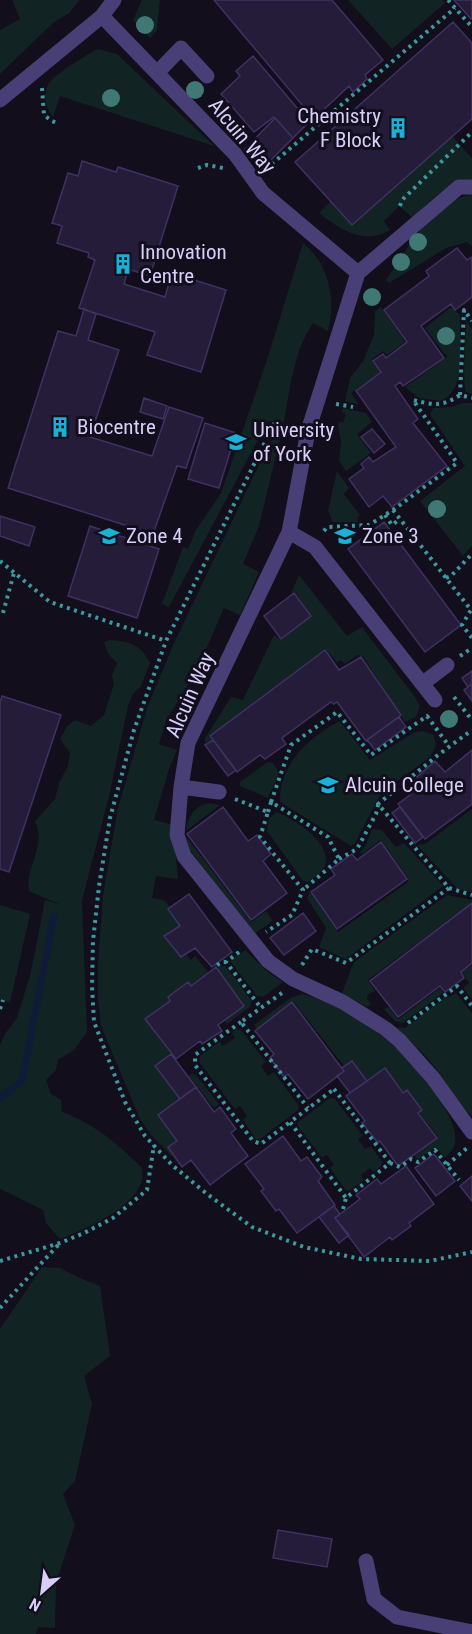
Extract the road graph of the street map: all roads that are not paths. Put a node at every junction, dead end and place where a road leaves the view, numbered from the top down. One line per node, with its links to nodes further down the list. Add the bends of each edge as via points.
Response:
1 (114, 0): 2 (street)
2 (102, 16): 3 (street, Alcuin Way); 5 (street)
3 (157, 73): 4 (street, via 182,48); 7 (street, Alcuin Way, via 236,154 263,193)
4 (207, 76)
5 (0, 100)
6 (472, 187): 7 (street, via 459,187)
7 (358, 273): 8 (street, Alcuin Way, via 308,431)
8 (289, 532): 10 (street, via 315,547); 12 (street, Alcuin Way, via 188,743)
9 (447, 664): 10 (street)
10 (422, 684): 11 (street)
11 (435, 700)
12 (181, 787): 13 (street); 14 (street, Alcuin Way, via 177,835 184,856 268,961 293,979 343,1002 386,1029 433,1078)
13 (219, 792)
14 (472, 1132)
15 (366, 1561): 16 (street, via 374,1599 397,1617)
16 (472, 1632)

